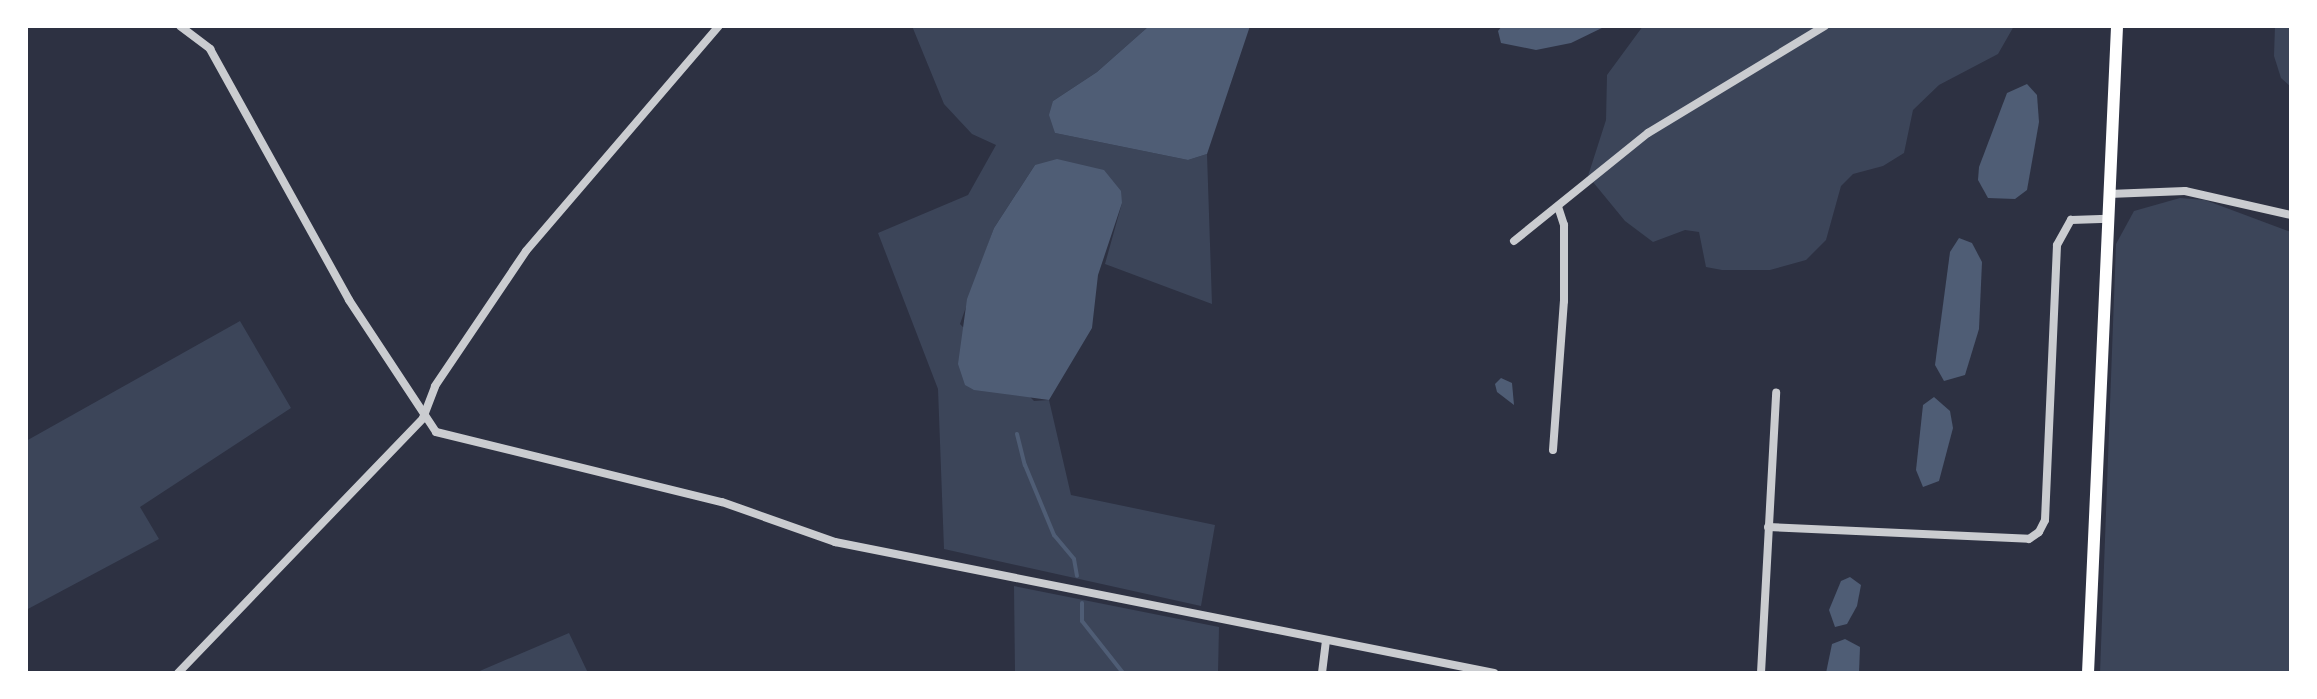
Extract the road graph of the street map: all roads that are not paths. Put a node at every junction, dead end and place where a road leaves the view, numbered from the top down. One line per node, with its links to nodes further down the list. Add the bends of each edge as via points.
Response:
1 (180, 26): 5 (street)
2 (719, 26): 12 (street, via 526,251 435,386)
3 (1825, 26): 7 (street, via 1648,133)
4 (2117, 26): 6 (main road)
5 (192, 29): 12 (street, via 210,49 349,300)
6 (2109, 194): 8 (street, via 2185,191); 9 (main road)
7 (1558, 207): 10 (street); 13 (street, via 1564,225 1564,301)
8 (2291, 215)
9 (2108, 219): 14 (street, via 2071,220 2057,245 2045,520 2039,532 2029,539); 20 (main road)
10 (1514, 241)
11 (1776, 392): 14 (street)
12 (423, 418): 15 (street, via 451,438 722,502 835,542); 16 (street)
13 (1553, 450)
14 (1768, 527): 19 (street)
15 (1326, 640): 17 (street); 18 (street)
16 (178, 673)
17 (1322, 673)
18 (1494, 673)
19 (1761, 673)
20 (2088, 673)

